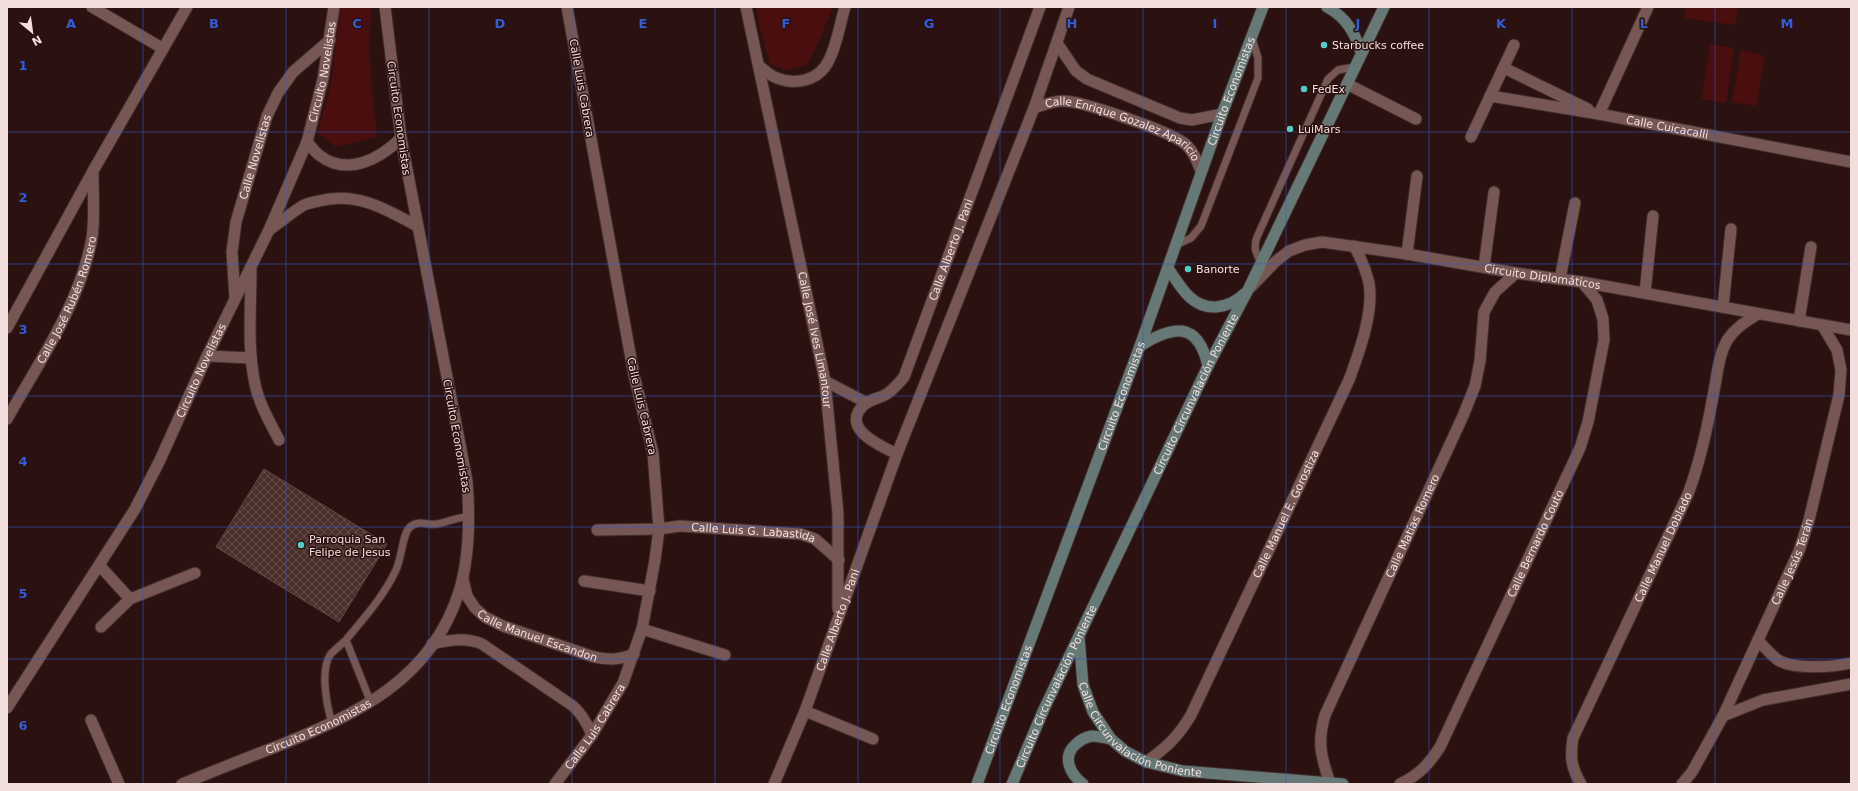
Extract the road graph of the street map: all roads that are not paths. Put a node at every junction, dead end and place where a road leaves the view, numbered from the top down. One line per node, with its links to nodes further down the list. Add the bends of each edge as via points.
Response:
1 (92, 7): 19 (street)
2 (187, 7): 19 (street, Calle José Rubén Romero)
3 (334, 7): 16 (street, Circuito Novelistas)
4 (385, 7): 31 (street, Circuito Economistas)
5 (567, 7): 73 (street, Calle Luis Cabrera, via 634,375 653,453)
6 (746, 7): 21 (street, Calle José Ives Limantour)
7 (845, 7): 21 (street, via 829,60 820,73 805,81 788,82 775,78)
8 (1040, 7): 68 (street, Calle Alberto J. Pani, via 904,377 890,392)
9 (1070, 7): 17 (street, Calle Alberto J. Pani)
10 (1271, 7): 14 (main road)
11 (1327, 7): 20 (main road, via 1343,18 1351,28)
12 (1384, 7): 20 (main road, Circuito Circunvalación Poniente)
13 (1646, 8): 28 (street)
14 (1262, 10): 15 (main road, Circuito Economistas)
15 (1252, 38): 27 (main road, Circuito Economistas); 43 (lane, via 1258,58 1258,78 1201,226 1191,238)
16 (330, 40): 32 (street, Circuito Novelistas, via 323,79); 56 (street, Calle Novelistas, via 293,72 278,93 267,116 236,222 232,252)
17 (1057, 43): 26 (street, Calle Alberto J. Pani); 27 (street, via 1076,71 1094,82 1180,118 1192,120)
18 (1514, 45): 23 (street)
19 (162, 48): 35 (street, Calle José Rubén Romero)
20 (1361, 52): 22 (main road, Circuito Circunvalación Poniente)
21 (759, 66): 67 (street, Calle José Ives Limantour)
22 (1354, 68): 24 (main road, Circuito Circunvalación Poniente); 47 (lane, via 1338,70 1328,78 1254,245)
23 (1504, 68): 25 (street); 28 (street)
24 (1347, 84): 29 (street); 47 (main road, Circuito Circunvalación Poniente)
25 (1490, 96): 28 (street); 30 (street)
26 (1034, 108): 34 (street, Calle Enrique Gozalez Aparicio, via 1051,102 1081,104 1170,135 1185,144 1196,158); 71 (street, Calle Alberto J. Pani)
27 (1222, 114): 34 (main road, Circuito Economistas)
28 (1599, 114): 33 (street, Calle Cuicacalli)
29 (1416, 119)
30 (1471, 137)
31 (401, 138): 32 (street, via 380,156 364,162 346,164 334,163 320,156); 40 (street, Circuito Economistas)
32 (306, 142): 42 (street, Circuito Novelistas)
33 (1851, 162)
34 (1201, 171): 43 (main road, Circuito Economistas)
35 (93, 172): 61 (street, Calle José Rubén Romero); 69 (street, Calle José Rubén Romero, via 92,237 82,276 60,325)
36 (1417, 176): 46 (street)
37 (1494, 192): 48 (street)
38 (1575, 203): 52 (street)
39 (1653, 216): 55 (street)
40 (417, 226): 42 (street, via 383,208 346,198 325,199 305,204); 72 (street, Circuito Economistas, via 467,481)
41 (1731, 229): 57 (street)
42 (269, 230): 49 (street, Circuito Novelistas)
43 (1176, 245): 50 (main road, Circuito Economistas)
44 (1354, 246): 46 (street, Circuito Diplomáticos); 54 (street, Circuito Diplomáticos, via 1322,242 1294,249 1275,262); 102 (street, Calle Manuel E. Gorostiza, via 1364,264 1369,285 1369,308 1359,354 1349,380 1191,715 1167,748)
45 (1811, 247): 59 (street)
46 (1407, 254): 48 (street, Circuito Diplomáticos)
47 (1261, 263): 54 (main road, Circuito Circunvalación Poniente)
48 (1484, 267): 51 (street, Circuito Diplomáticos)
49 (251, 268): 56 (street, Circuito Novelistas); 65 (street)
50 (1168, 268): 54 (main road, via 1187,295 1193,301 1206,306 1220,307 1229,304); 63 (main road, Circuito Economistas)
51 (1516, 273): 52 (street, Circuito Diplomáticos); 103 (street, Calle Matías Romero, via 1495,292 1484,312 1475,386 1325,715 1320,731 1320,747)
52 (1560, 279): 53 (street, Circuito Diplomáticos)
53 (1582, 282): 55 (street, Circuito Diplomáticos); 112 (street, Calle Bernardo Couto, via 1597,300 1603,319 1604,340 1588,422 1580,448 1440,747 1428,765 1414,778)
54 (1249, 288): 66 (main road, Circuito Circunvalación Poniente)
55 (1646, 293): 57 (street, Circuito Diplomáticos)
56 (235, 298): 64 (street, Circuito Novelistas)
57 (1723, 307): 58 (street, Circuito Diplomáticos)
58 (1758, 314): 59 (street, Circuito Diplomáticos); 113 (street, Calle Manuel Doblado, via 1737,328 1727,340 1696,473 1573,738 1573,770)
59 (1799, 321): 60 (street, Circuito Diplomáticos)
60 (1822, 325): 62 (street, Circuito Diplomáticos); 87 (street, Calle Jesús Terán, via 1837,350 1841,370 1839,395 1799,551)
61 (7, 328)
62 (1851, 330)
63 (1140, 346): 66 (main road, via 1154,337 1181,330 1188,332 1201,346); 108 (main road, Circuito Economistas)
64 (207, 356): 65 (street); 76 (street, Circuito Novelistas, via 160,460 135,509)
65 (251, 358): 70 (street, via 262,408)
66 (1208, 366): 85 (main road, Circuito Circunvalación Poniente)
67 (825, 381): 68 (street); 75 (street, Calle José Ives Limantour, via 838,513)
68 (867, 402): 71 (street, via 859,410 857,420 862,434)
69 (7, 419)
70 (279, 440)
71 (897, 454): 82 (street, Calle Alberto J. Pani)
72 (470, 517): 78 (street, Circuito Economistas); 86 (lane, via 436,525 421,522 410,527 404,538 397,569 388,586)
73 (659, 529): 74 (street, Calle Luis G. Labastida); 75 (street, Calle Luis G. Labastida, via 680,526 801,534 815,539); 80 (street, Calle Luis Cabrera)
74 (597, 530)
75 (839, 560): 82 (street, Calle José Ives Limantour)
76 (100, 566): 81 (street); 94 (street, Circuito Novelistas)
77 (195, 573): 81 (street)
78 (463, 577): 88 (street, Circuito Economistas, via 453,608); 89 (street, Calle Manuel Escandon, via 467,596 475,608 485,617 503,626 594,657 609,660 622,659)
79 (584, 582): 80 (street)
80 (650, 591): 84 (street, Calle Luis Cabrera)
81 (130, 599): 83 (street)
82 (838, 617): 95 (street, Calle Alberto J. Pani)
83 (101, 627)
84 (642, 630): 89 (street, Calle Luis Cabrera); 90 (street)
85 (1079, 636): 101 (main road, Calle Circunvalación Poniente, via 1083,685 1093,712); 109 (main road, Circuito Circunvalación Poniente)
86 (346, 640): 93 (lane); 98 (lane, via 330,656 325,672 328,710)
87 (1758, 640): 91 (street, via 1779,660 1796,666 1840,666); 96 (street, Calle Jesús Terán)
88 (432, 644): 93 (street, Circuito Economistas, via 413,668); 99 (street, via 462,639 482,644 573,706 588,723)
89 (634, 654): 99 (street, Calle Luis Cabrera, via 623,683)
90 (725, 655)
91 (1851, 663)
92 (1851, 684): 96 (street, via 1763,700)
93 (371, 703): 98 (street, Circuito Economistas)
94 (8, 704)
95 (805, 711): 100 (street); 107 (street, Calle Alberto J. Pani)
96 (1723, 716): 114 (street, Calle Jesús Terán, via 1692,772)
97 (91, 720): 104 (street)
98 (332, 723): 105 (street, Circuito Economistas)
99 (592, 735): 106 (street, Calle Luis Cabrera)
100 (873, 739)
101 (1111, 739): 102 (main road, Calle Circunvalación Poniente); 110 (main road, via 1092,736 1080,740 1070,749 1067,760 1071,770)
102 (1146, 762): 103 (main road, Calle Circunvalación Poniente, via 1182,771)
103 (1330, 783): 111 (main road, Calle Circunvalación Poniente)
104 (119, 784)
105 (182, 784)
106 (555, 784)
107 (774, 784)
108 (977, 784)
109 (1012, 784)
110 (1083, 784)
111 (1343, 784)
112 (1400, 784)
113 (1581, 784)
114 (1682, 784)

